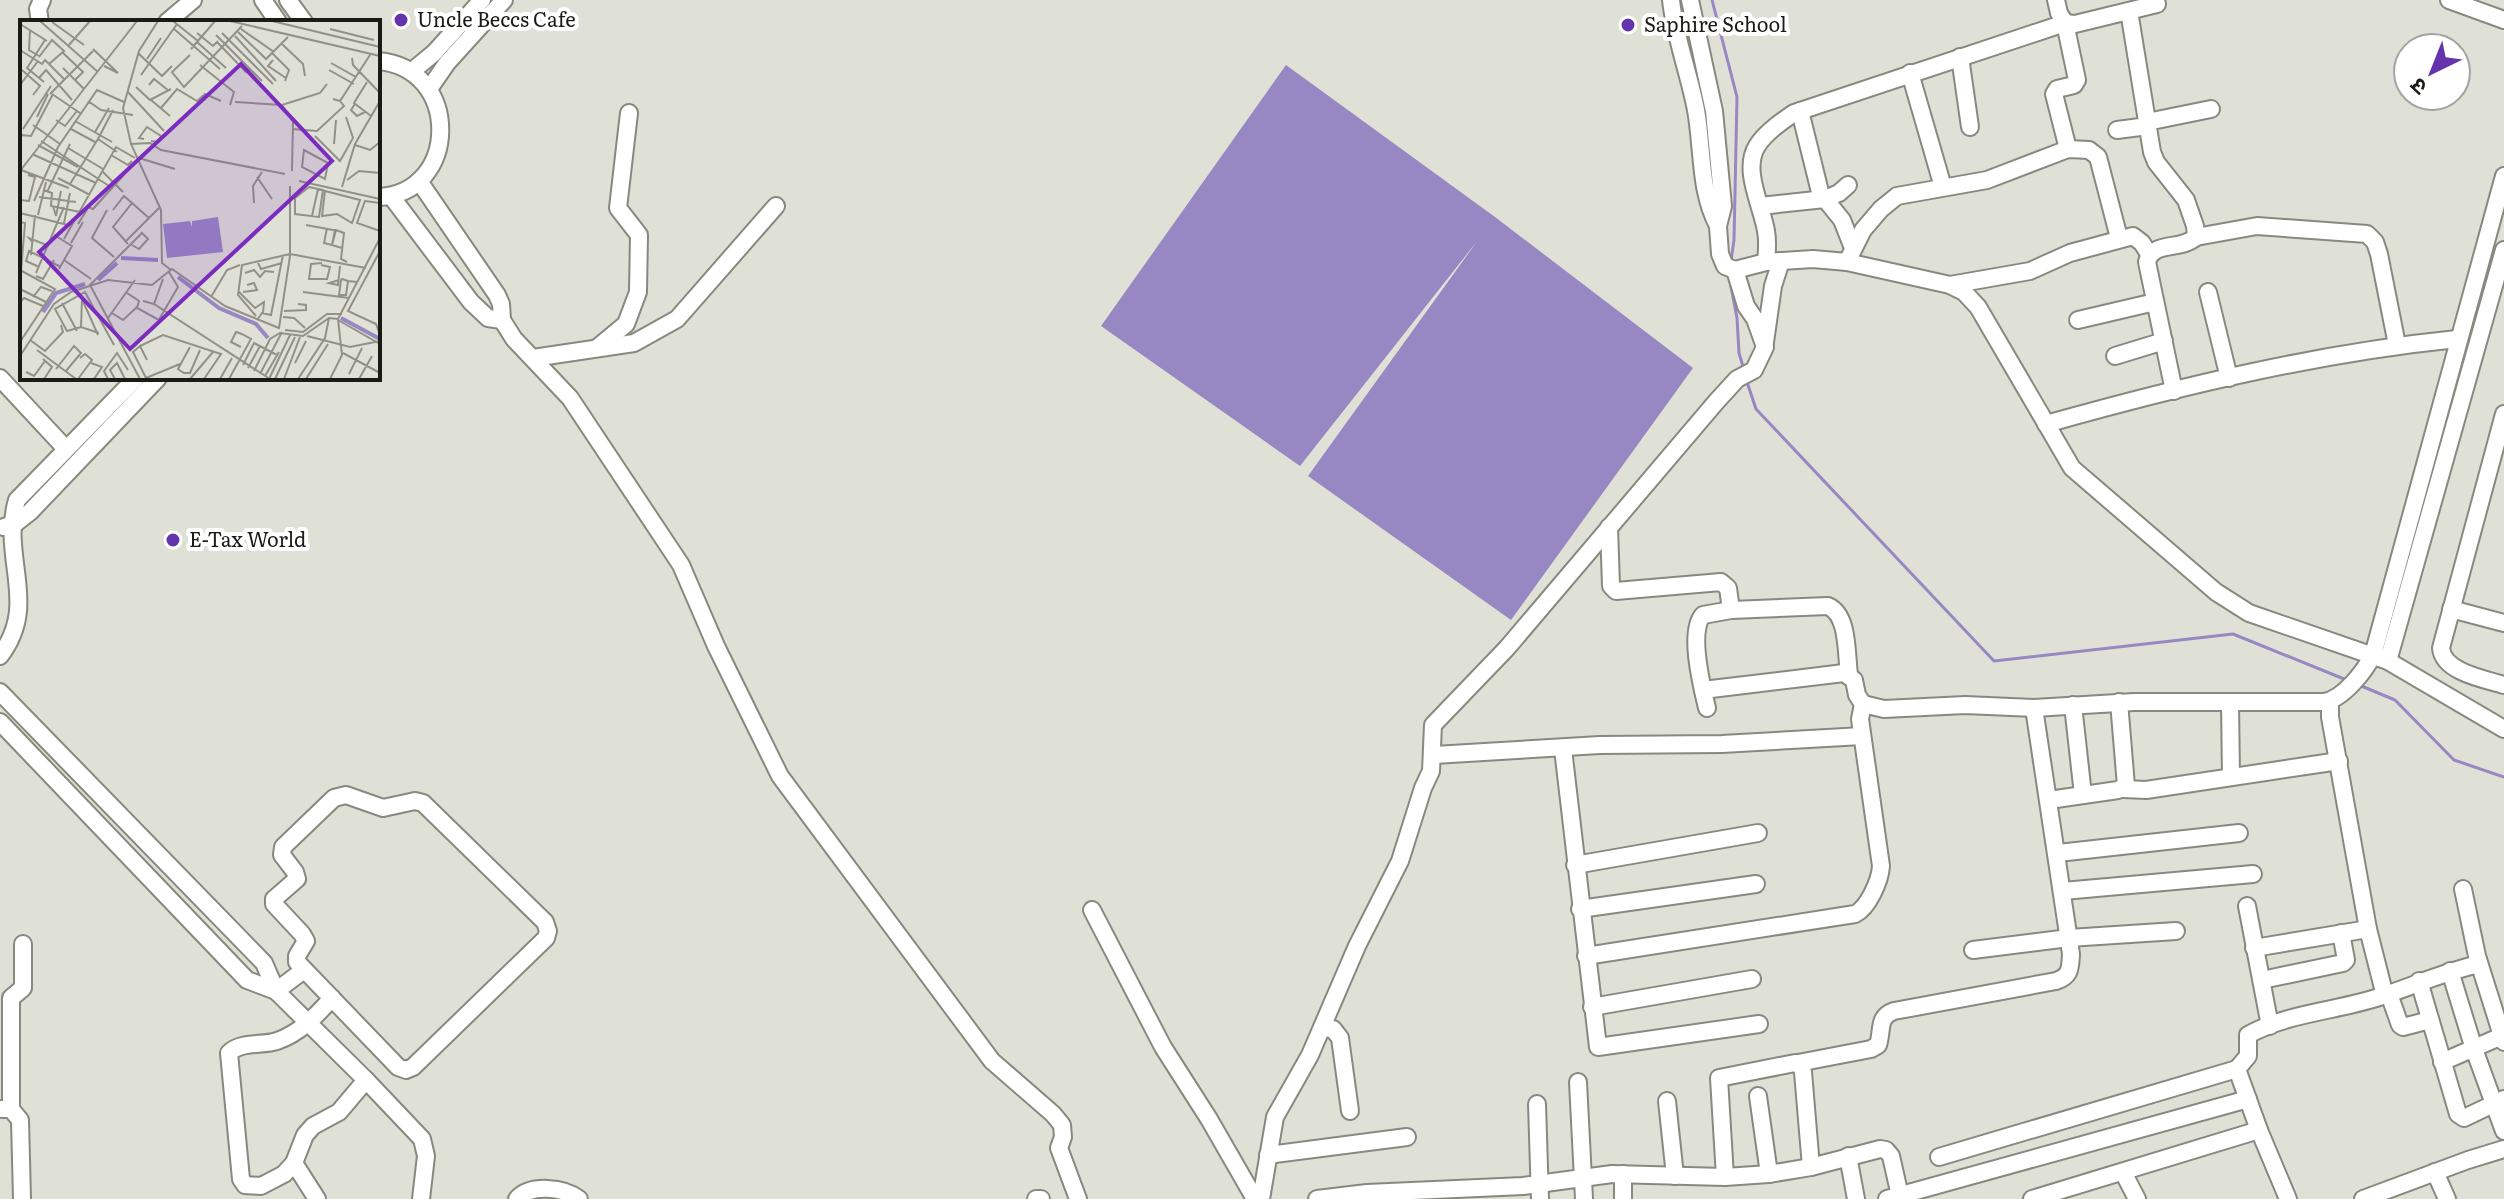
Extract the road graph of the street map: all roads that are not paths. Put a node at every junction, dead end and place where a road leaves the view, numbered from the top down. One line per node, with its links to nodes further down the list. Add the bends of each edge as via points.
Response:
1 (42, 0): 13 (street)
2 (193, 0): 14 (street)
3 (263, 0): 15 (street)
4 (288, 0): 16 (street)
5 (482, 0): 21 (street)
6 (504, 0): 23 (street)
7 (1671, 0): 39 (street, via 1696,109 1706,201)
8 (1690, 0): 39 (street, via 1714,111 1723,206)
9 (2056, 0): 18 (street)
10 (2449, 0): 17 (street)
11 (2157, 4): 12 (street)
12 (2129, 11): 18 (street); 27 (street)
13 (40, 20)
14 (169, 20)
15 (277, 20)
16 (303, 20)
17 (2504, 20)
18 (2065, 23): 19 (street); 30 (street, via 2076,83 2054,94)
19 (1960, 57): 22 (street); 28 (street)
20 (380, 61): 21 (street)
21 (411, 72): 23 (street)
22 (1910, 73): 25 (street); 34 (street)
23 (429, 89): 32 (street, via 442,136 431,167)
24 (2211, 109): 27 (street)
25 (1800, 111): 35 (street); 38 (street, via 1757,147 1752,174)
26 (629, 113): 56 (street, via 618,208 639,235 638,292 626,324)
27 (2147, 124): 29 (street); 40 (street, via 2156,162 2186,200)
28 (1970, 127)
29 (2117, 130)
30 (2068, 149): 34 (street, via 1987,180); 41 (street, via 2089,150 2098,157)
31 (2504, 176): 52 (street)
32 (419, 181): 36 (street); 50 (street, via 497,295)
33 (1848, 185): 35 (street)
34 (1943, 187): 44 (street, via 1889,201 1863,230)
35 (1822, 196): 38 (street); 44 (street, via 1842,220)
36 (384, 197): 50 (street, via 471,302 488,318)
37 (776, 206): 56 (street, via 677,319 634,343)
38 (1760, 206): 45 (street)
39 (1718, 226): 46 (street, via 1720,254)
40 (2196, 237): 43 (street); 54 (street, via 2257,226 2367,234 2379,254)
41 (2119, 238): 43 (street, via 2133,236); 47 (street, via 2030,271)
42 (2504, 250): 72 (street)
43 (2149, 254): 49 (street)
44 (1850, 255): 45 (street); 47 (street)
45 (1774, 262): 46 (street); 55 (street)
46 (1730, 268): 55 (street)
47 (1950, 285): 65 (street, via 1978,307)
48 (2208, 292): 60 (street)
49 (2155, 302): 51 (street); 53 (street)
50 (502, 320): 58 (street)
51 (2078, 320)
52 (2457, 339): 54 (street); 72 (street)
53 (2164, 341): 57 (street); 63 (street)
54 (2397, 345): 60 (street)
55 (1765, 347): 67 (street, via 1759,362)
56 (596, 349): 58 (street)
57 (2115, 356)
58 (533, 358): 170 (street, via 570,398 681,565 780,776 992,1061 1062,1125 1059,1148)
59 (0, 378): 66 (street)
60 (2229, 378): 63 (street)
61 (134, 380): 66 (street)
62 (156, 380): 66 (street)
63 (2174, 391): 65 (street)
64 (2504, 414): 68 (street)
65 (2046, 424): 72 (street, via 2084,480 2232,604)
66 (77, 446): 71 (street, via 8,514 3,558 15,615)
67 (1609, 527): 69 (street, via 1611,586 1616,591 1721,582 1728,588); 88 (street, via 1498,659 1433,725)
68 (2451, 609): 70 (street); 74 (street, via 2441,648 2445,661)
69 (1731, 610): 73 (street, via 1835,609); 75 (street, via 1703,615 1698,622)
70 (2504, 623)
71 (0, 656)
72 (2376, 661): 77 (street); 85 (street)
73 (1849, 674): 75 (street); 80 (street)
74 (2504, 685)
75 (1703, 690): 82 (street)
76 (0, 692): 119 (street, via 264,963)
77 (2334, 698): 79 (street); 89 (street, via 2330,717)
78 (2119, 702): 79 (street); 81 (street); 91 (street, via 2128,781)
79 (2230, 702): 90 (street)
80 (1863, 704): 83 (street, via 1884,709); 86 (street)
81 (2073, 705): 83 (street); 92 (street)
82 (1707, 708)
83 (2034, 708): 93 (street)
84 (0, 722): 119 (street, via 247,980)
85 (2504, 729)
86 (1862, 736): 87 (street); 112 (street, via 1881,866 1863,910)
87 (1563, 749): 88 (street); 97 (street)
88 (1434, 755): 127 (street, via 1400,861)
89 (2339, 761): 90 (street); 105 (street)
90 (2231, 777): 91 (street)
91 (2124, 789): 92 (street)
92 (2083, 795): 93 (street)
93 (2049, 800): 96 (street)
94 (1758, 833): 97 (street)
95 (2239, 833): 96 (street)
96 (2058, 853): 101 (street)
97 (1575, 865): 103 (street)
98 (2253, 874): 101 (street)
99 (1756, 884): 103 (street)
100 (2463, 889): 113 (street)
101 (2063, 891): 108 (street)
102 (2247, 906): 110 (street)
103 (1580, 909): 112 (street)
104 (1092, 910): 171 (street, via 1163,1047)
105 (2368, 929): 107 (street); 120 (street)
106 (2176, 931): 108 (street)
107 (2341, 933): 110 (street); 117 (street, via 2343,963)
108 (2069, 938): 111 (street); 131 (street, via 2070,971 2065,977 1894,1011 1881,1020 1878,1045 1871,1049)
109 (23, 944): 140 (street, via 23,988 11,998)
110 (2254, 948): 117 (street)
111 (1973, 950)
112 (1586, 956): 122 (street)
113 (2479, 964): 115 (street); 128 (street)
114 (304, 970): 119 (street); 121 (street); 121 (street, via 295,959 306,941 274,904 297,879 280,851 334,798 346,795 383,808 423,803 545,922 546,938 406,1070)
115 (2450, 971): 118 (street); 129 (street)
116 (1752, 979): 122 (street)
117 (2262, 980): 126 (street)
118 (2419, 981): 120 (street); 123 (street)
119 (276, 991): 124 (street)
120 (2387, 995): 123 (street, via 2403,1027); 126 (street)
121 (332, 998): 124 (street)
122 (1592, 1007): 125 (street, via 1598,1047)
123 (2430, 1020): 130 (street)
124 (309, 1023): 133 (street); 160 (street, via 274,1042 239,1046 229,1053 241,1179)
125 (1759, 1024)
126 (2270, 1026): 132 (street, via 2248,1035 2248,1056)
127 (1322, 1028): 141 (street, via 1333,1029 1340,1038); 146 (street, via 1275,1117)
128 (2503, 1038): 129 (street)
129 (2474, 1049): 130 (street); 138 (street)
130 (2442, 1062): 138 (street, via 2460,1117)
131 (1798, 1063): 150 (street); 157 (street, via 1719,1078)
132 (2237, 1069): 136 (street); 148 (street)
133 (366, 1080): 149 (street, via 339,1112 305,1135); 167 (street, via 422,1139 426,1156)
134 (1578, 1082): 155 (street)
135 (1758, 1096): 154 (street)
136 (2248, 1099): 142 (street); 164 (street)
137 (1667, 1101): 156 (street)
138 (2499, 1102): 143 (street)
139 (1537, 1104): 158 (street)
140 (5, 1109): 165 (street, via 20,1120)
141 (1350, 1111)
142 (2259, 1130): 151 (street); 178 (street)
143 (2504, 1131)
144 (1407, 1137): 146 (street)
145 (2504, 1149): 152 (street)
146 (1268, 1155): 171 (street)
147 (1848, 1156): 150 (street); 164 (street, via 1886,1150); 175 (street)
148 (1939, 1157)
149 (294, 1163): 160 (street); 166 (street)
150 (1811, 1167): 154 (street)
151 (2123, 1172): 162 (street); 177 (street)
152 (2435, 1172): 159 (street); 180 (street)
153 (1623, 1174): 155 (street); 156 (street); 174 (street)
154 (1769, 1174): 157 (street)
155 (1585, 1176): 158 (street); 173 (street)
156 (1675, 1176): 157 (street)
157 (1725, 1177)
158 (1540, 1191): 161 (street)
159 (2405, 1191): 163 (street)
160 (261, 1192)
161 (1488, 1193): 172 (street, via 1367,1193)
162 (2057, 1195): 176 (street)
163 (2382, 1195): 179 (street)
164 (1894, 1197)
165 (22, 1199)
166 (317, 1199)
167 (421, 1199)
168 (517, 1199): 169 (street, via 523,1193 551,1189)
169 (579, 1199)
170 (1078, 1199)
171 (1258, 1199)
172 (1317, 1199)
173 (1584, 1199)
174 (1623, 1199)
175 (1856, 1199)
176 (2032, 1199)
177 (2137, 1199)
178 (2288, 1199)
179 (2363, 1199)
180 (2447, 1199)

